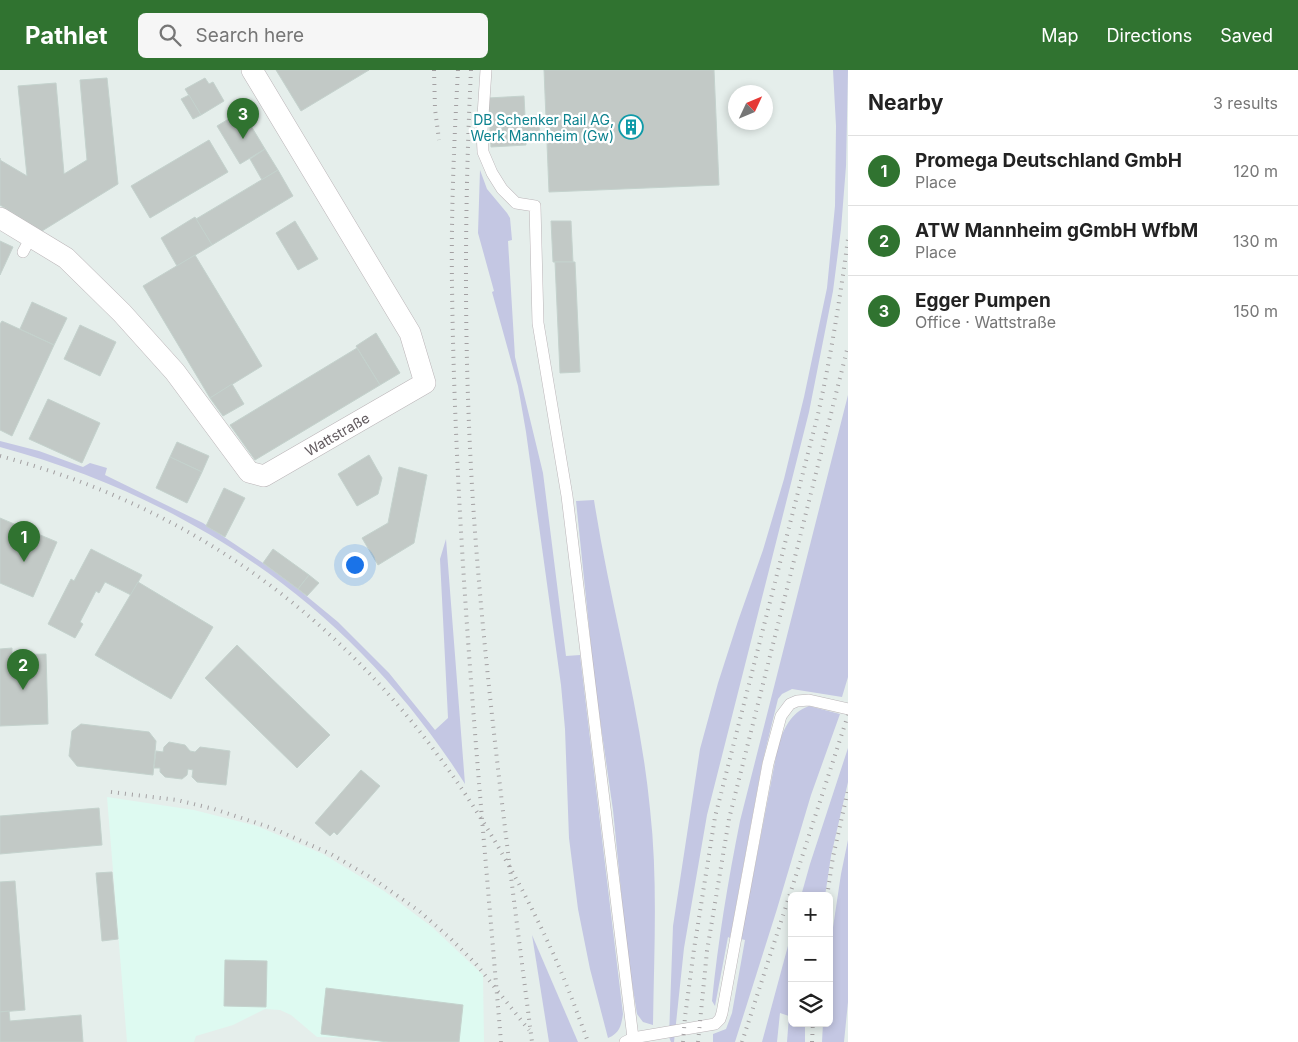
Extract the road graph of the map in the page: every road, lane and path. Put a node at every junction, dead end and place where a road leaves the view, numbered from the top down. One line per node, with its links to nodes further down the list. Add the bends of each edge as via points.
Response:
1 (252, 70): 3 (street, Wattstraße, via 410,333 425,383 264,476 248,472 175,372 122,313 66,258 27,244)
2 (486, 70): 5 (lane, via 483,152 502,189 516,203 535,206 538,324 567,496)
3 (0, 218)
4 (848, 709): 5 (lane, via 809,700 797,701 790,704 781,716 768,764 720,1019 715,1024)
5 (629, 1040)

